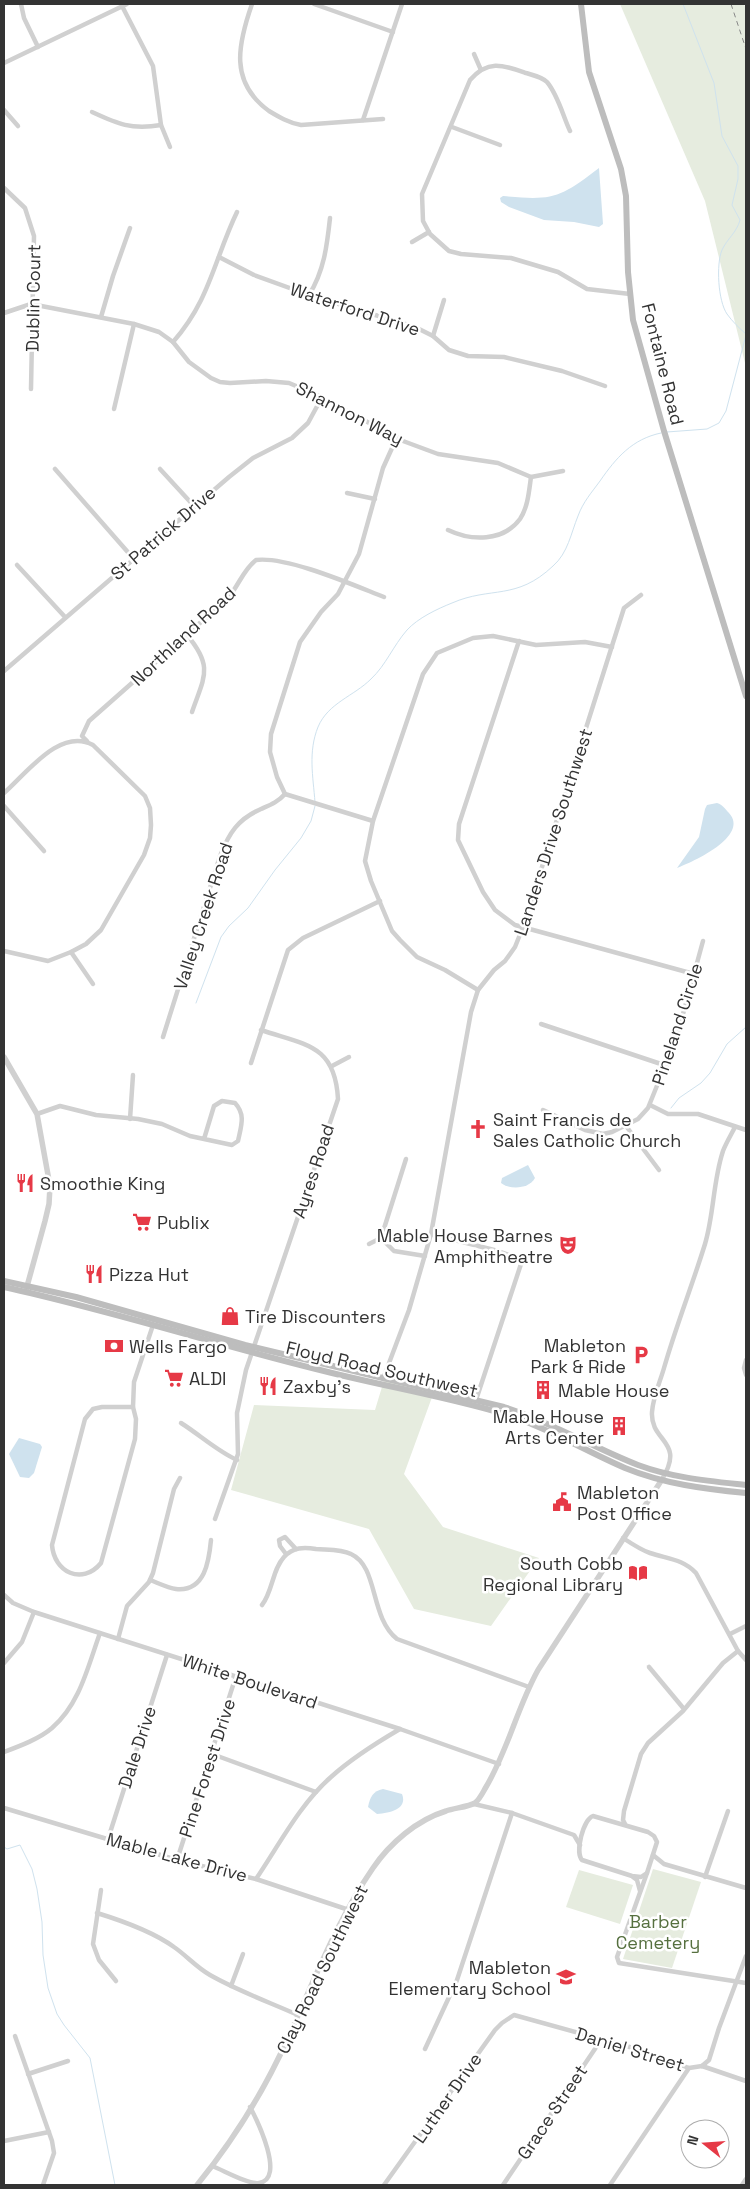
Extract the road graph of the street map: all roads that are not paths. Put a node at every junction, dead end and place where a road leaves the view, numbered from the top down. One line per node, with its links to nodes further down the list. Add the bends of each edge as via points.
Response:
1 (21, 4): 9 (street)
2 (128, 4): 7 (street)
3 (252, 4): 16 (street, via 239,58 241,72 259,103 301,125)
4 (314, 4): 8 (street)
5 (402, 4): 8 (street)
6 (581, 4): 30 (main road, Fontaine Road, via 589,72 621,169 626,196)
7 (122, 6): 9 (street); 17 (street, via 153,66)
8 (393, 32): 16 (street)
9 (38, 47): 11 (street)
10 (474, 54): 12 (street)
11 (4, 63)
12 (482, 70): 19 (street, via 470,80); 20 (street, via 496,65 506,66 542,78 550,87)
13 (4, 110): 18 (street)
14 (92, 112): 17 (street, via 132,128)
15 (383, 119): 16 (street)
16 (363, 120)
17 (161, 125): 22 (street)
18 (18, 126)
19 (452, 127): 21 (street); 27 (street, via 422,194 423,221)
20 (570, 131)
21 (500, 145)
22 (170, 146)
23 (4, 188): 33 (street, Dublin Court, via 25,208 33,229)
24 (237, 212): 29 (street)
25 (330, 218): 31 (street, via 324,262)
26 (130, 228): 35 (street)
27 (429, 232): 28 (street); 30 (street, via 449,251 511,258 558,272 587,289)
28 (412, 242)
29 (219, 257): 31 (street, Waterford Drive, via 254,275); 38 (street, via 200,306)
30 (630, 294): 62 (main road, Fontaine Road, via 650,382)
31 (309, 295): 37 (street, Waterford Drive, via 396,320)
32 (444, 300): 37 (street)
33 (32, 304): 34 (street, Shannon Way); 35 (street, Shannon Way); 40 (street, Dublin Court)
34 (4, 313)
35 (101, 317): 36 (street, Shannon Way)
36 (134, 324): 38 (street, Shannon Way, via 159,332); 42 (street)
37 (433, 336): 39 (street, Waterford Drive, via 449,350 460,354 504,357)
38 (173, 342): 41 (street, Shannon Way, via 189,362 220,382 289,383)
39 (606, 386)
40 (31, 389)
41 (321, 399): 43 (street, Shannon Way); 50 (street, St Patrick Drive, via 308,423 296,434 253,458)
42 (114, 409)
43 (397, 437): 47 (street, Shannon Way, via 438,454 498,463); 49 (street, via 383,468)
44 (160, 468): 50 (street)
45 (55, 469): 52 (street)
46 (563, 471): 47 (street)
47 (531, 477): 51 (street, via 527,504 520,519 504,533 478,538)
48 (346, 493): 49 (street)
49 (375, 500): 54 (street, via 359,554)
50 (194, 506): 52 (street, St Patrick Drive)
51 (448, 530)
52 (133, 558): 57 (street, St Patrick Drive)
53 (17, 565): 57 (street)
54 (345, 582): 56 (street, Northland Road); 58 (street, Northland Road, via 278,560 256,560 244,570 238,586 227,599); 66 (street, via 300,642 270,734 270,752)
55 (641, 595): 60 (street, Landers Drive Southwest, via 624,608)
56 (384, 597)
57 (65, 617): 61 (street, St Patrick Drive)
58 (187, 635): 63 (street, via 203,656 205,665); 64 (street, Northland Road, via 89,721 82,736)
59 (519, 641): 60 (street, via 542,645 585,642); 68 (street, via 493,636 473,638 437,653 423,674); 71 (street, via 463,810 458,840 495,910 506,920)
60 (612, 647): 71 (street, Landers Drive Southwest)
61 (4, 671)
62 (746, 696)
63 (192, 712)
64 (86, 741): 65 (street, via 72,740 57,746); 74 (street, via 93,744 145,796 150,808 150,832 144,855 101,930)
65 (4, 793)
66 (285, 794): 68 (street); 80 (street, Valley Creek Road, via 251,814 230,832)
67 (4, 806): 69 (street)
68 (373, 821): 70 (street, via 365,861)
69 (44, 851)
70 (380, 902): 77 (street, via 392,931 417,957); 79 (street, via 303,938 288,950)
71 (523, 927): 75 (street); 77 (street, Landers Drive Southwest, via 515,947)
72 (704, 941): 75 (street, Pineland Circle)
73 (4, 952): 74 (street, via 48,961)
74 (72, 952): 76 (street)
75 (694, 974): 85 (street, Pineland Circle)
76 (93, 984)
77 (478, 990): 97 (street, Landers Drive Southwest, via 471,1012)
78 (541, 1024): 85 (street)
79 (261, 1030): 83 (street); 84 (street, via 312,1047 323,1054)
80 (163, 1037)
81 (4, 1057): 89 (street)
82 (349, 1057): 84 (street)
83 (251, 1063)
84 (332, 1066): 105 (street, Ayres Road, via 338,1099)
85 (667, 1066): 87 (street, Pineland Circle)
86 (133, 1075): 90 (street)
87 (650, 1105): 91 (street, Pineland Circle, via 638,1119); 92 (street, via 668,1114 698,1114)
88 (542, 1110): 91 (street, Pineland Circle, via 585,1130 603,1134)
89 (37, 1114): 90 (street, via 60,1106); 103 (street, via 50,1186 49,1204)
90 (130, 1119): 94 (street, via 162,1124)
91 (626, 1126): 96 (street)
92 (735, 1127): 93 (street); 113 (street, via 724,1151 716,1182 712,1220 653,1404 652,1420 670,1450 671,1463)
93 (746, 1130)
94 (204, 1139): 94 (street, via 236,1144 243,1114 235,1103 222,1101 214,1106)
95 (406, 1159): 98 (street)
96 (659, 1170)
97 (432, 1234): 100 (street, Landers Drive Southwest); 109 (street, via 498,1251 517,1258 521,1264)
98 (381, 1238): 99 (street); 100 (street, via 394,1251)
99 (369, 1244)
100 (425, 1256): 108 (street, Landers Drive Southwest)
101 (4, 1281): 103 (main road, Floyd Road Southwest)
102 (4, 1287): 103 (main road, Floyd Road Southwest)
103 (26, 1289): 104 (main road, Floyd Road Southwest); 105 (main road, Floyd Road Southwest, via 83,1299)
104 (153, 1325): 105 (main road, Floyd Road Southwest); 110 (street, via 134,1382)
105 (252, 1350): 108 (main road, Floyd Road Southwest); 112 (street, Ayres Road, via 238,1402)
106 (746, 1360): 107 (street)
107 (746, 1375)
108 (382, 1382): 109 (main road, Floyd Road Southwest); 115 (main road, Floyd Road Southwest, via 526,1421 625,1468)
109 (476, 1400): 113 (main road, Floyd Road Southwest, via 523,1414 625,1460)
110 (133, 1407): 110 (street, via 96,1408 85,1419 52,1545 57,1564 69,1572 83,1575 101,1563 135,1438)
111 (181, 1423): 112 (street)
112 (237, 1460): 118 (street, Ayres Road)
113 (666, 1474): 115 (street); 116 (main road, Floyd Road Southwest)
114 (180, 1478): 123 (street, via 174,1489)
115 (662, 1481): 117 (main road, Floyd Road Southwest); 119 (street)
116 (746, 1485)
117 (746, 1493)
118 (215, 1519)
119 (623, 1538): 129 (street, via 645,1551 690,1566); 137 (street)
120 (211, 1540): 123 (street, via 205,1573 194,1586 176,1589)
121 (296, 1548): 122 (street); 122 (street, via 284,1537 279,1540); 137 (street, via 350,1553 359,1559 366,1568 383,1623 398,1639)
122 (286, 1554): 125 (street)
123 (150, 1580): 130 (street, via 128,1606)
124 (4, 1595): 126 (street, White Boulevard, via 13,1603)
125 (262, 1605)
126 (34, 1612): 128 (street, White Boulevard); 134 (street, via 22,1642)
127 (746, 1626): 129 (street)
128 (100, 1633): 130 (street, White Boulevard); 140 (street, via 84,1680 65,1714 38,1737)
129 (730, 1634): 131 (street)
130 (118, 1639): 132 (street, White Boulevard)
131 (738, 1651): 133 (street); 138 (street, via 718,1668)
132 (167, 1655): 136 (street, White Boulevard); 153 (street, Dale Drive)
133 (746, 1660)
134 (4, 1663)
135 (650, 1667): 138 (street)
136 (236, 1676): 139 (street, White Boulevard); 141 (street, Pine Forest Drive)
137 (529, 1687): 142 (street)
138 (684, 1709): 146 (street, via 648,1743 641,1754)
139 (400, 1729): 142 (street, White Boulevard); 143 (street, via 368,1748)
140 (4, 1752)
141 (212, 1754): 143 (street); 156 (street, Pine Forest Drive)
142 (499, 1764): 144 (street)
143 (316, 1792): 162 (street)
144 (474, 1804): 148 (street); 166 (street, Clay Road Southwest, via 445,1811 398,1839 372,1868)
145 (4, 1808): 153 (street, Mable Lake Drive)
146 (624, 1811): 149 (street); 150 (street)
147 (728, 1811): 161 (street)
148 (512, 1813): 152 (street); 178 (street, via 456,1980)
149 (612, 1821): 150 (street); 151 (street, via 593,1816)
150 (625, 1824): 155 (street, via 654,1836 657,1842)
151 (584, 1829): 152 (street); 154 (street)
152 (574, 1835): 154 (street)
153 (108, 1839): 156 (street, Mable Lake Drive)
154 (580, 1845): 160 (street, via 578,1855 582,1860)
155 (653, 1856): 157 (street); 158 (street)
156 (177, 1860): 162 (street, Mable Lake Drive)
157 (664, 1864): 158 (street); 161 (street)
158 (650, 1865): 159 (street)
159 (647, 1873): 160 (street, via 641,1877); 165 (street)
160 (632, 1876): 165 (street, via 637,1880)
161 (705, 1877): 163 (street)
162 (256, 1879): 166 (street, Mable Lake Drive)
163 (746, 1888)
164 (101, 1890): 167 (street)
165 (640, 1892): 170 (street, via 617,1957 619,1963)
166 (349, 1910): 174 (street, Clay Road Southwest)
167 (97, 1913): 171 (street, via 93,1944 99,1960); 173 (street, via 119,1919 159,1938 175,1947 195,1966)
168 (243, 1954): 173 (street)
169 (746, 1956): 170 (street)
170 (737, 1980): 172 (street); 180 (street, via 709,2060)
171 (116, 1981)
172 (746, 1983)
173 (231, 1986): 174 (street)
174 (298, 2015): 184 (street, Clay Road Southwest)
175 (514, 2015): 177 (street, Daniel Street); 191 (street, Luther Drive, via 495,2030)
176 (15, 2036): 182 (street)
177 (601, 2040): 181 (street, Daniel Street); 192 (street, Grace Street)
178 (425, 2049)
179 (68, 2062): 182 (street)
180 (702, 2066): 181 (street, Daniel Street); 183 (street, Daniel Street)
181 (688, 2068): 193 (street)
182 (28, 2074): 185 (street)
183 (746, 2081)
184 (250, 2108): 187 (street, Clay Road Southwest); 187 (street, via 270,2154 270,2175 259,2183 248,2182)
185 (49, 2132): 186 (street); 189 (street, via 54,2153)
186 (4, 2141)
187 (212, 2166): 190 (street, Clay Road Southwest)
188 (746, 2179): 194 (street)
189 (43, 2185)
190 (197, 2185)
191 (384, 2185)
192 (503, 2185)
193 (610, 2185)
194 (742, 2185)

